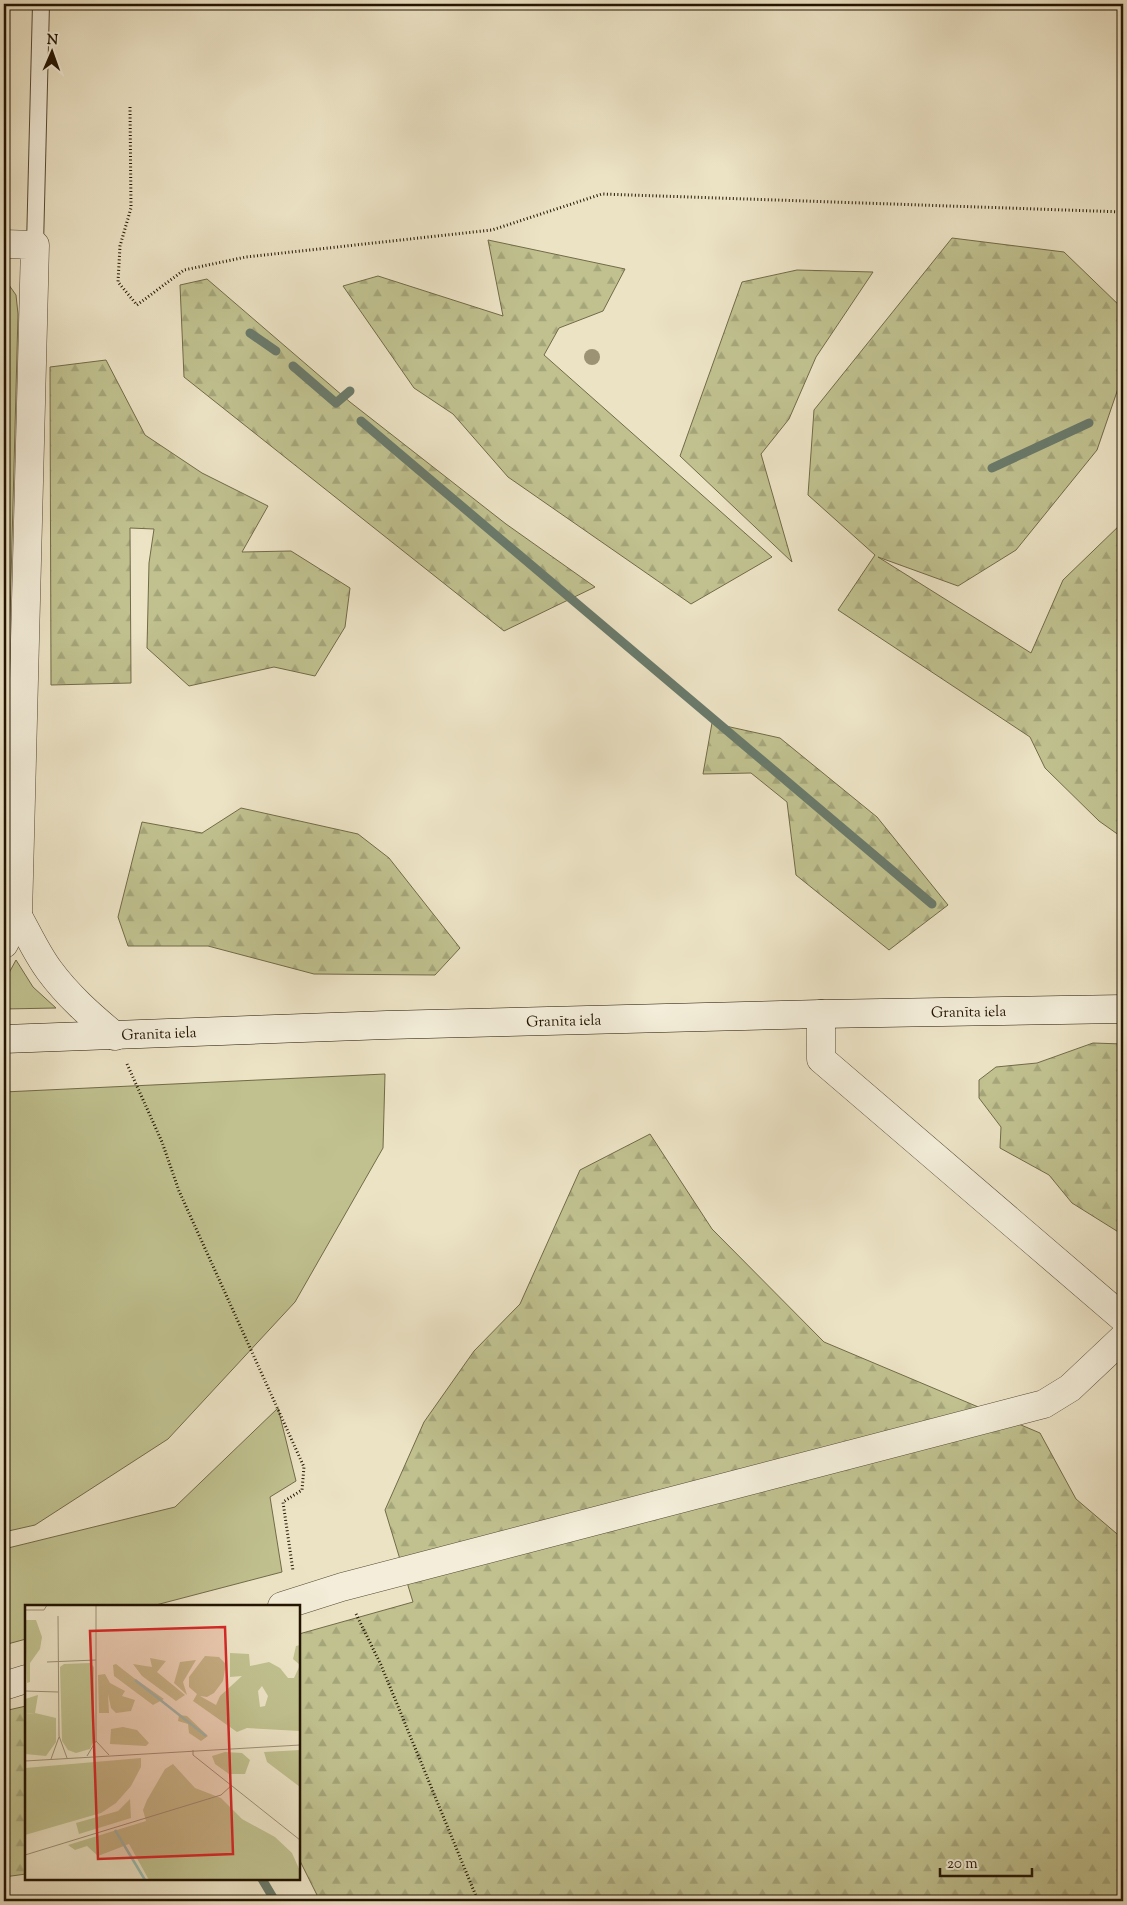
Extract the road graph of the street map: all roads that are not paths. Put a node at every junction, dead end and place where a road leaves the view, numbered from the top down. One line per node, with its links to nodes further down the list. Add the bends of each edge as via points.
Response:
1 (41, 4): 3 (lane)
2 (4, 244): 3 (street)
3 (35, 245): 4 (street)
4 (18, 916): 5 (street); 8 (street, via 59,983 78,1005)
5 (4, 944)
6 (1123, 1009): 7 (street, Granīta iela)
7 (821, 1014): 8 (street, Granīta iela); 10 (street, via 820,1059)
8 (115, 1036): 9 (street, Granīta iela)
9 (4, 1039)
10 (1123, 1318)
11 (1123, 1338): 12 (street, via 1070,1388 1044,1404 342,1587)
12 (290, 1604)
13 (25, 1680): 14 (street)
14 (4, 1686)

